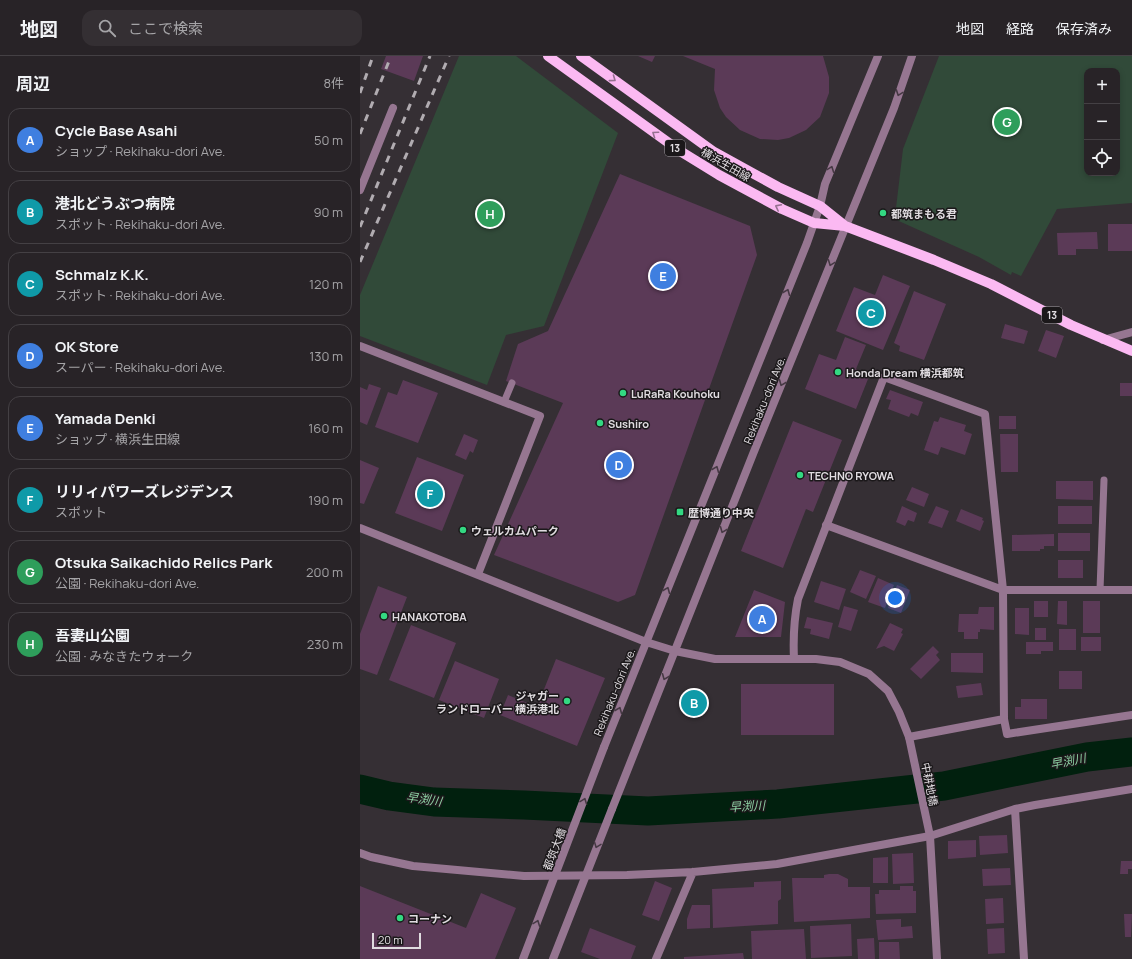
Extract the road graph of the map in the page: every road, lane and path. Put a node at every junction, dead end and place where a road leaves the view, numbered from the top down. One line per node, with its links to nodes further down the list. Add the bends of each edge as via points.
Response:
1 (548, 56): 8 (main road, 横浜生田線 / 13, one-way to 1, via 782,209 680,151)
2 (581, 56): 7 (main road, 横浜生田線 / 13, one-way to 7, via 714,152 778,187)
3 (878, 56): 7 (street, one-way to 3, via 825,184)
4 (912, 56): 9 (street, Rekihaku-dori Ave., one-way to 9, via 894,108)
5 (393, 108): 6 (street)
6 (360, 190)
7 (820, 206): 8 (street, Rekihaku-dori Ave.); 9 (main road, 横浜生田線 / 13)
8 (814, 223): 9 (main road, 横浜生田線 / 13); 23 (street, Rekihaku-dori Ave., one-way to 8)
9 (845, 226): 11 (main road, 横浜生田線 / 13, via 991,284); 24 (street, Rekihaku-dori Ave., one-way to 24)
10 (1132, 332): 11 (street)
11 (1103, 340): 13 (main road, 横浜生田線 / 13)
12 (360, 346): 15 (street)
13 (1132, 351)
14 (512, 383): 15 (lane)
15 (504, 402): 19 (street, via 540,416)
16 (1104, 480): 21 (lane)
17 (826, 525): 20 (street); 20 (street, via 884,377 985,414); 25 (street, via 798,599 794,618)
18 (360, 528): 19 (street, 中耕地橋)
19 (478, 574): 23 (street, 中耕地橋)
20 (1003, 590): 21 (street); 27 (street)
21 (1100, 590): 22 (street)
22 (1132, 590)
23 (646, 642): 24 (street, 中耕地橋); 29 (street, Rekihaku-dori Ave., one-way to 23)
24 (675, 651): 25 (street, 中耕地橋, via 715,659); 36 (street, Rekihaku-dori Ave., one-way to 36, bridge)
25 (794, 659): 28 (street, 中耕地橋, via 840,662 869,674 888,691)
26 (1132, 715): 27 (street, via 1007,734)
27 (1004, 719): 28 (street)
28 (909, 736): 32 (street, 中耕地橋)
29 (604, 747): 35 (street, 都筑大橋, one-way to 29, bridge)
30 (1132, 789): 31 (street)
31 (1015, 809): 32 (street); 39 (street)
32 (930, 836): 34 (street, via 777,864); 38 (street, 中耕地橋)
33 (360, 853): 34 (street, via 413,866 524,876)
34 (693, 872): 37 (street)
35 (523, 959)
36 (553, 959)
37 (656, 959)
38 (937, 959)
39 (1024, 959)

